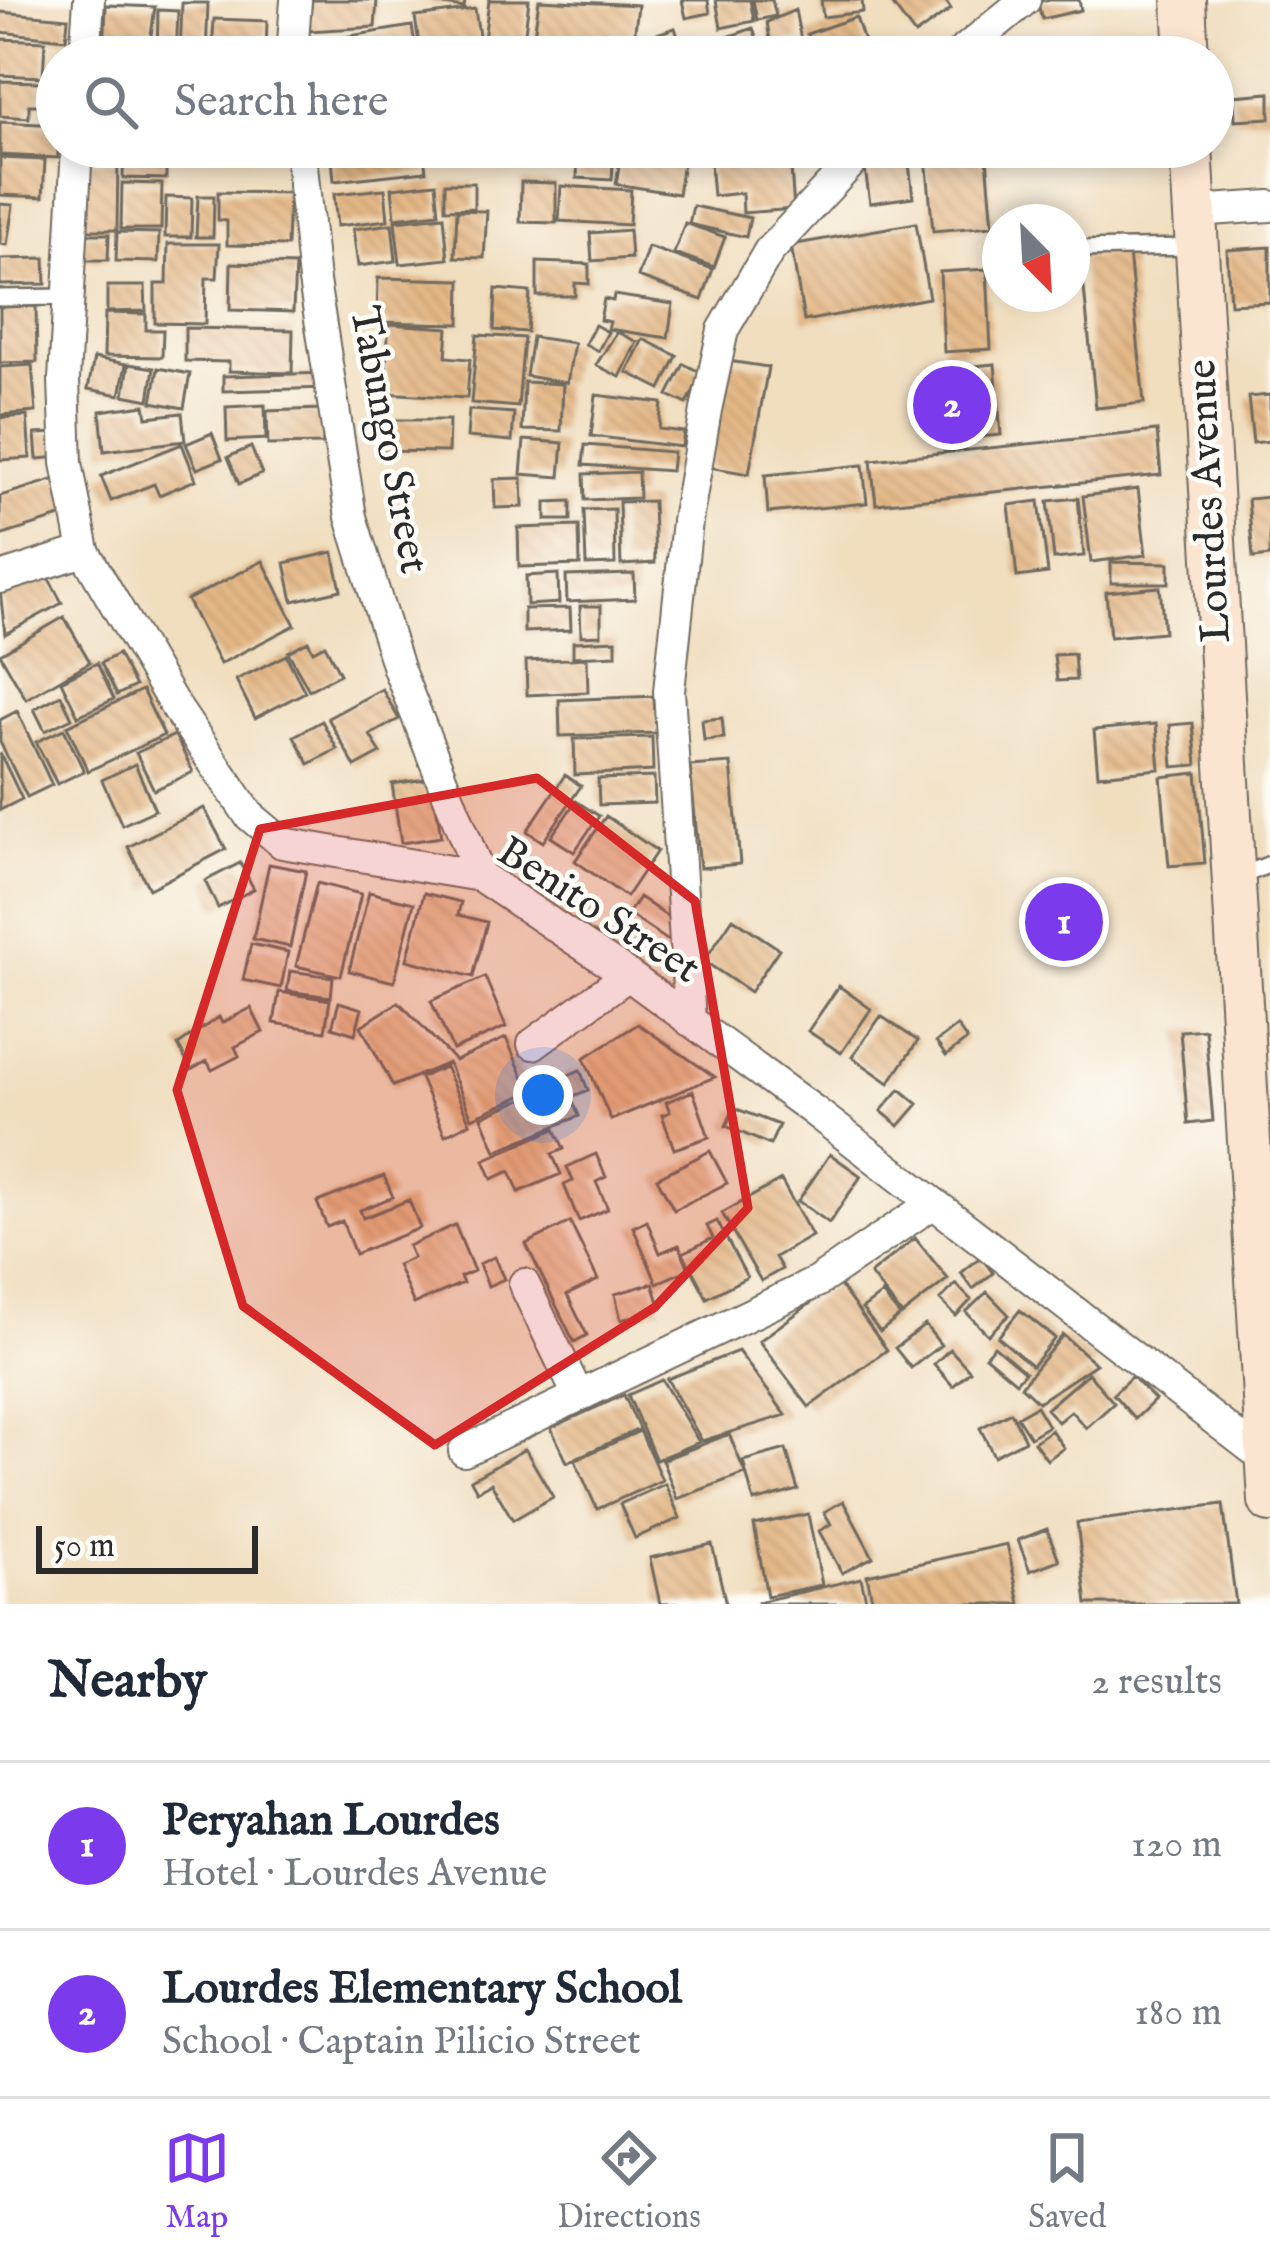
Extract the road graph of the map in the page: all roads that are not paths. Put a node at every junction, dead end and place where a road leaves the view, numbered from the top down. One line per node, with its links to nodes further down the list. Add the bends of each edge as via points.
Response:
1 (89, 0): 5 (street)
2 (296, 0): 6 (street)
3 (1025, 0): 7 (street)
4 (1184, 0): 8 (main road)
5 (86, 36)
6 (293, 36)
7 (981, 36)
8 (1186, 36)
9 (75, 168): 16 (street, Benito Street)
10 (302, 168): 21 (street, Tabungo Street, via 351,517 398,668)
11 (846, 168): 23 (street, via 769,251 723,330 706,410 669,691)
12 (1192, 168): 14 (main road, Lourdes Avenue)
13 (1270, 206): 14 (street)
14 (1196, 229): 15 (lane); 20 (main road, Lourdes Avenue)
15 (1090, 246)
16 (65, 297): 17 (lane); 18 (street, Benito Street, via 67,463)
17 (0, 298)
18 (84, 551): 19 (street); 21 (street, Benito Street, via 248,815 282,843)
19 (0, 578)
20 (1252, 871): 29 (main road, Lourdes Avenue)
21 (480, 877): 22 (street, Benito Street)
22 (628, 975): 23 (street, Benito Street); 24 (street)
23 (690, 1021): 25 (street, Benito Street)
24 (533, 1044)
25 (932, 1204): 27 (street, via 817,1282); 29 (street, Benito Street)
26 (524, 1284): 27 (street)
27 (578, 1395): 28 (street)
28 (464, 1450)
29 (1268, 1480)

